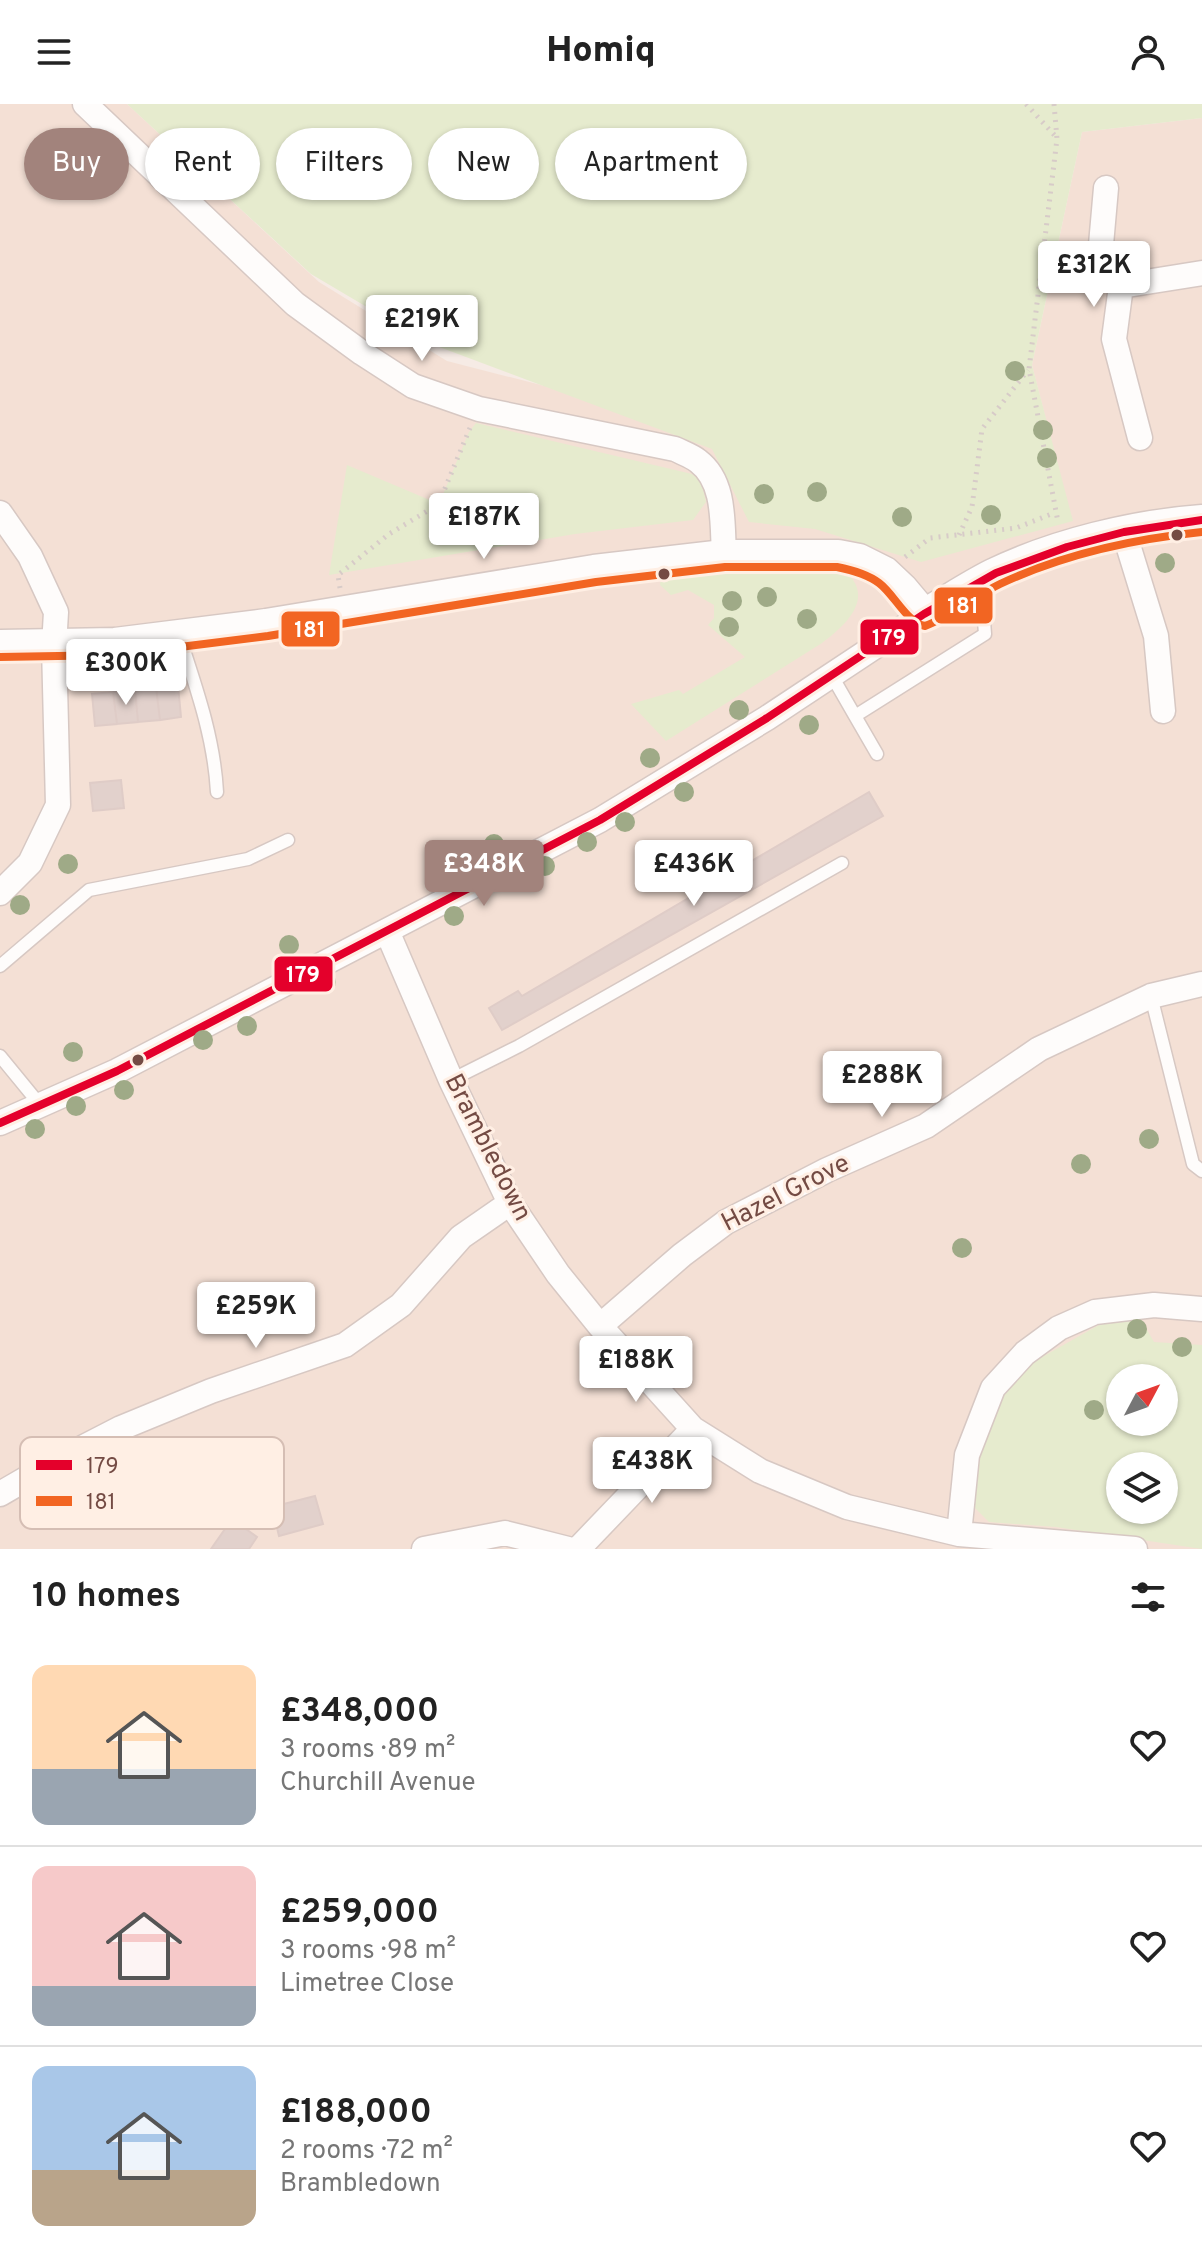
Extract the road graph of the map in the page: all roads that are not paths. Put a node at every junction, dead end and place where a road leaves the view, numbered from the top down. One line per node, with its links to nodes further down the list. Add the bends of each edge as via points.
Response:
1 (85, 104): 9 (street, via 295,304 413,386 479,409 675,449 698,460 720,498)
2 (1106, 188): 4 (street, via 1100,256)
3 (1202, 273): 4 (street)
4 (1121, 286): 5 (street, via 1114,339)
5 (1140, 438)
6 (0, 513): 14 (street, via 30,556 56,612)
7 (1202, 520): 8 (street)
8 (1124, 532): 10 (street, via 1067,547); 16 (street, via 1156,636)
9 (724, 555): 11 (street, via 859,559 885,572); 12 (street, via 594,570)
10 (981, 581): 11 (street); 17 (lane, via 985,634)
11 (924, 614): 15 (street)
12 (179, 635): 14 (street); 19 (lane, via 212,747)
13 (0, 645): 14 (street)
14 (54, 646): 22 (street, via 58,805 30,863)
15 (832, 676): 17 (lane); 23 (street, via 600,820)
16 (1163, 711)
17 (855, 716): 18 (lane)
18 (877, 754)
19 (217, 792)
20 (288, 840): 24 (lane, via 248,859 89,890)
21 (842, 863): 28 (lane)
22 (0, 893)
23 (387, 931): 28 (street, Brambledown); 29 (street)
24 (0, 966)
25 (1202, 984): 26 (street, Hazel Grove)
26 (1151, 996): 31 (lane, via 1193,1164); 34 (street, Hazel Grove, via 1039,1049 926,1126 726,1222)
27 (0, 1056): 29 (lane)
28 (451, 1080): 32 (street, Brambledown)
29 (41, 1106): 30 (street)
30 (0, 1123)
31 (1202, 1171)
32 (510, 1203): 34 (street, Brambledown); 36 (street, via 461,1237 401,1305 345,1345 211,1391)
33 (1202, 1309): 39 (street, via 1154,1305 1095,1312 1059,1328 1025,1353 993,1388 967,1455)
34 (600, 1326): 35 (street, Brambledown)
35 (693, 1429): 39 (street, Brambledown, via 760,1471 847,1507); 42 (street)
36 (104, 1437)
37 (20, 1483): 38 (street)
38 (0, 1494)
39 (959, 1534): 43 (street, Brambledown)
40 (424, 1549): 41 (street, via 505,1533)
41 (568, 1549)
42 (578, 1549)
43 (1135, 1549)

